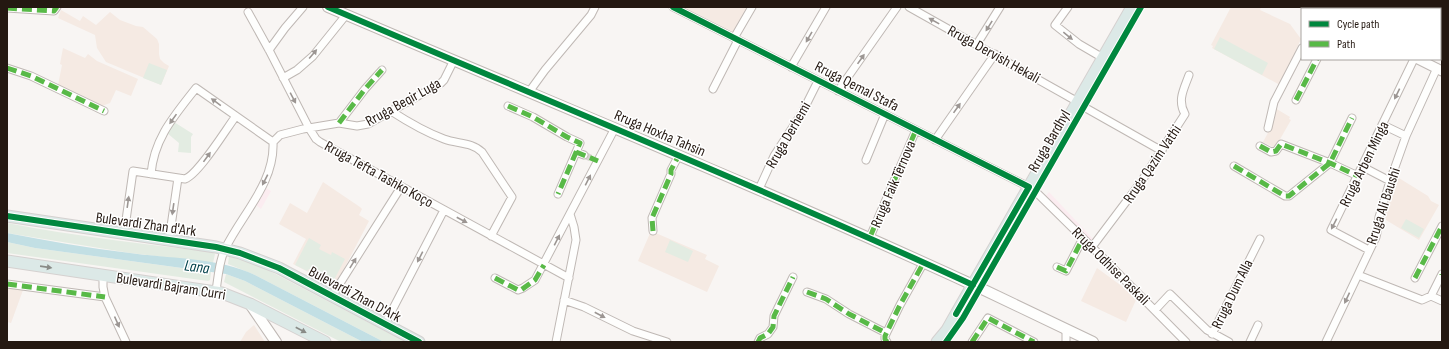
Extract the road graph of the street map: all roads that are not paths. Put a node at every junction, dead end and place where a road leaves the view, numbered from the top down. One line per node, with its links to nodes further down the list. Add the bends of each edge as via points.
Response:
1 (57, 7): 14 (street, via 54,11)
2 (303, 7): 19 (street)
3 (328, 7): 16 (main road, Rruga Hoxha Tahsin)
4 (595, 7): 36 (street)
5 (673, 7): 17 (street, Rruga Qemal Stafa)
6 (752, 7): 17 (street)
7 (826, 7): 27 (street, one-way to 27)
8 (897, 7): 35 (street, one-way to 8)
9 (909, 7): 18 (street, Rruga Dervish Hekali, one-way to 9)
10 (1000, 7): 18 (street, one-way to 18)
11 (1068, 7): 22 (street, one-way to 22, via 1055,25 1079,44)
12 (1132, 7): 22 (main road, Rruga Bardhyl)
13 (1141, 7): 38 (main road, Rruga Bardhyl)
14 (7, 8)
15 (248, 12): 19 (street, Rruga Tefta Tashko Koço)
16 (346, 15): 23 (main road, Rruga Hoxha Tahsin); 32 (street, one-way to 16, via 313,56)
17 (736, 39): 27 (street, Rruga Qemal Stafa); 34 (street)
18 (977, 44): 21 (street, Rruga Dervish Hekali)
19 (270, 50): 32 (street, Rruga Tefta Tashko Koço)
20 (1301, 50): 49 (street, via 1274,102)
21 (995, 54): 38 (street, Rruga Dervish Hekali); 52 (street, one-way to 21)
22 (1103, 58): 38 (main road, Rruga Bardhyl)
23 (454, 60): 36 (main road, Rruga Hoxha Tahsin); 41 (street, Rruga Beqir Luga, via 441,83)
24 (1316, 60): 37 (street)
25 (1414, 60): 46 (street, Rruga Arben Minga, one-way to 46)
26 (1420, 60): 29 (street)
27 (792, 67): 33 (street, Rruga Qemal Stafa)
28 (7, 68): 40 (street, via 31,76)
29 (1440, 69): 51 (street, Rruga Ali Baushi)
30 (382, 70): 45 (street)
31 (1189, 75): 56 (street, Rruga Qazim Vathi, via 1181,100 1185,114)
32 (283, 78): 47 (street, Rruga Tefta Tashko Koço, one-way to 47)
33 (818, 81): 35 (street, Rruga Qemal Stafa); 68 (street, Rruga Derhemi, via 802,113 774,156)
34 (713, 89)
35 (838, 91): 42 (street, Rruga Qemal Stafa)
36 (529, 92): 48 (main road, Rruga Hoxha Tahsin)
37 (1296, 100)
38 (1081, 104): 56 (street, Rruga Dervish Hekali); 69 (main road, Rruga Bardhyl)
39 (508, 106): 55 (street, via 580,143)
40 (104, 111)
41 (390, 111): 45 (street, Rruga Beqir Luga, via 368,124); 77 (street, via 431,134 472,145 482,152 512,197)
42 (885, 114): 50 (street, Rruga Qemal Stafa); 59 (street)
43 (236, 116): 53 (street); 63 (street, one-way to 63, via 196,88 158,142); 65 (street, one-way to 43, via 188,178 196,171)
44 (1352, 118): 60 (street)
45 (339, 124): 47 (street, Rruga Beqir Luga)
46 (1382, 125): 51 (street); 62 (street, Rruga Arben Minga)
47 (309, 128): 53 (street, Rruga Beqir Luga, via 280,135); 67 (street, Rruga Tefta Tashko Koço, via 320,142)
48 (615, 128): 57 (main road, Rruga Hoxha Tahsin); 72 (street, one-way to 48, via 595,160)
49 (1268, 128)
50 (916, 130): 52 (street, Rruga Qemal Stafa); 78 (street, Rruga Faik Tërnova)
51 (1406, 136): 66 (street, Rruga Ali Baushi)
52 (935, 140): 69 (street, Rruga Qemal Stafa)
53 (274, 142): 84 (street, one-way to 84, via 267,179)
54 (1260, 146): 60 (street, via 1271,152 1276,151 1281,144)
55 (576, 152): 58 (street); 70 (street)
56 (1162, 152): 82 (street, Rruga Qazim Vathi)
57 (679, 155): 68 (main road, Rruga Hoxha Tahsin); 75 (street, via 670,170 671,174 652,218)
58 (584, 156)
59 (866, 160)
60 (1330, 163): 61 (street, via 1289,196); 64 (street)
61 (1234, 166)
62 (1363, 167): 64 (street, Rruga Arben Minga); 66 (street)
63 (151, 174): 65 (street); 76 (street, one-way to 63, via 133,171)
64 (1358, 176): 83 (street, Rruga Arben Minga, one-way to 83, via 1331,230)
65 (178, 178): 81 (street, one-way to 81)
66 (1390, 181): 83 (street, Rruga Ali Baushi, via 1376,237)
67 (401, 187): 71 (street, Rruga Tefta Tashko Koço); 101 (street, one-way to 67)
68 (759, 189): 78 (main road, Rruga Hoxha Tahsin)
69 (1032, 189): 79 (street, Rruga Odhise Paskali); 98 (main road, Rruga Bardhyl)
70 (558, 194)
71 (444, 210): 77 (street, Rruga Tefta Tashko Koço, one-way to 77); 109 (street, one-way to 109)
72 (570, 214): 87 (street, one-way to 72); 95 (street, via 576,240)
73 (7, 216): 76 (main road, Bulevardi Zhan d'Ark)
74 (1442, 226): 96 (street)
75 (653, 231)
76 (124, 234): 81 (main road, Bulevardi Zhan d'Ark)
77 (491, 236): 87 (street, Rruga Tefta Tashko Koço)
78 (870, 237): 86 (main road, Rruga Hoxha Tahsin)
79 (1083, 238): 82 (street, Rruga Odhise Paskali); 88 (street, via 1066,271)
80 (1260, 239): 114 (street, Rruga Dum Alla)
81 (169, 240): 84 (main road, Bulevardi Zhan d'Ark)
82 (1092, 247): 107 (street, Rruga Odhise Paskali)
83 (1369, 250): 92 (street, Rruga Ali Baushi)
84 (224, 252): 89 (main road, Bulevardi Zhan d'Ark, via 251,256); 99 (street)
85 (7, 261): 90 (main road, Bulevardi Bajram Curri, one-way to 90)
86 (924, 262): 98 (main road, Rruga Hoxha Tahsin); 113 (street)
87 (544, 265): 94 (street, via 535,280 521,290); 95 (street, Rruga Tefta Tashko Koço)
88 (1057, 267)
89 (279, 268): 101 (main road, Bulevardi Zhan D'Ark)
90 (103, 274): 99 (main road, Bulevardi Bajram Curri); 103 (street)
91 (1442, 274): 102 (street)
92 (1358, 275): 102 (street, via 1422,300); 132 (street, Rruga Ali Baushi, one-way to 132)
93 (793, 277): 121 (street, via 774,316 773,327)
94 (495, 278)
95 (569, 278): 104 (street)
96 (1415, 278)
97 (7, 284): 103 (street)
98 (976, 287): 111 (main road, Rruga Hoxha Tahsin); 123 (main road); 124 (main road, via 958,326)
99 (216, 291): 106 (main road, Bulevardi Bajram Curri)
100 (807, 292): 113 (street, via 826,299)
101 (332, 296): 109 (main road, Bulevardi Zhan D'Ark)
102 (1431, 296): 105 (street)
103 (105, 297): 115 (street, one-way to 115)
104 (564, 300): 119 (street); 120 (street, one-way to 120, via 633,331)
105 (1442, 301)
106 (250, 304): 108 (main road, Bulevardi Bajram Curri); 112 (main road)
107 (1155, 310): 114 (street, via 1170,294); 129 (street, Rruga Odhise Paskali)
108 (278, 318): 112 (main road); 117 (main road, Bulevardi Bajram Curri, one-way to 117)
109 (385, 324): 118 (main road, Bulevardi Zhan D'Ark)
110 (1258, 325): 131 (street)
111 (1066, 329): 127 (street); 128 (main road, Rruga Hoxha Tahsin)
112 (270, 333): 116 (main road)
113 (886, 333): 122 (street)
114 (1212, 334): 130 (street, Rruga Dum Alla)
115 (126, 342)
116 (276, 342)
117 (325, 342)
118 (419, 342)
119 (556, 342)
120 (667, 342)
121 (758, 342)
122 (887, 342)
123 (937, 342)
124 (946, 342)
125 (972, 342): 126 (street, via 988,318)
126 (1034, 342)
127 (1066, 342)
128 (1093, 342)
129 (1186, 342)
130 (1229, 342)
131 (1250, 342)
132 (1326, 342)

